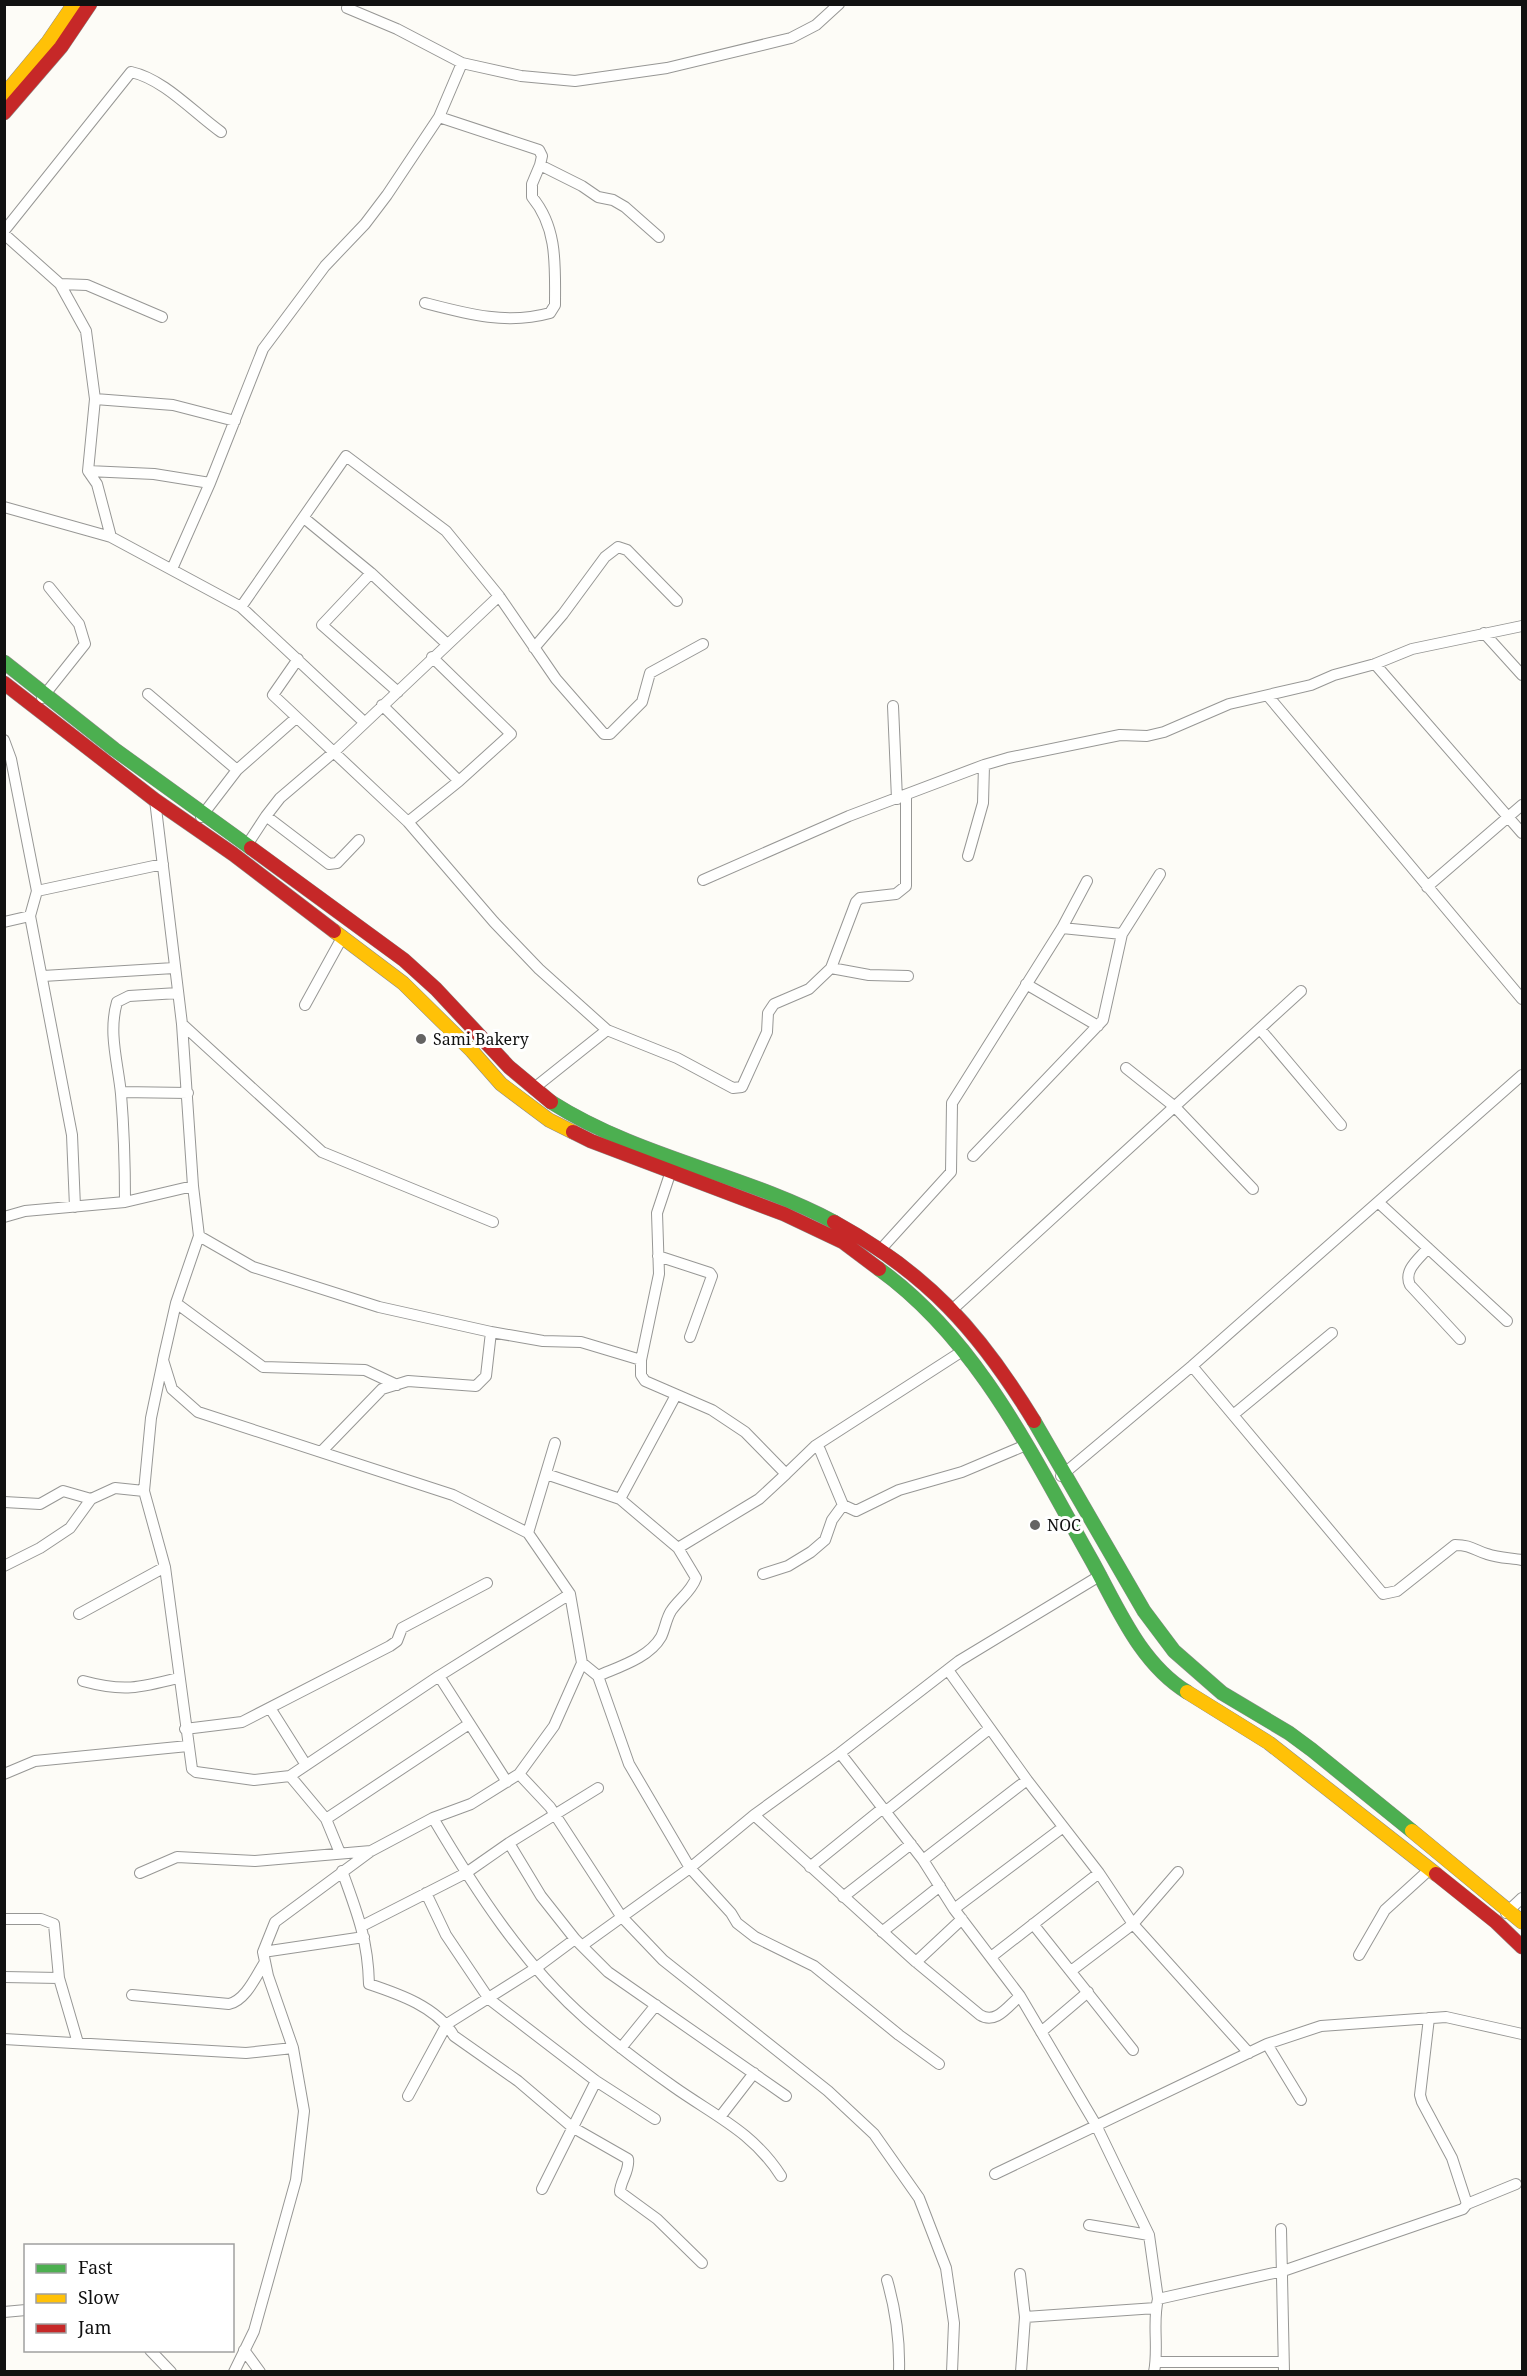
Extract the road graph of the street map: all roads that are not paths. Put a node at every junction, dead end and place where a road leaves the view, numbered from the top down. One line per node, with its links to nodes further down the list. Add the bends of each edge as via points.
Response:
1 (74, 4): 6 (main road)
2 (90, 4): 7 (main road, via 38,76)
3 (839, 4): 5 (street, via 816,26 791,38 667,68 575,81 521,76)
4 (347, 8): 5 (street)
5 (462, 63): 8 (street)
6 (4, 95)
7 (4, 113)
8 (439, 117): 10 (street, via 539,150); 17 (street, via 365,224 325,266 263,349)
9 (221, 132): 11 (street, via 187,104 130,72)
10 (540, 165): 12 (street, via 598,197 614,200); 14 (street, via 531,197 542,209 555,246 555,305 550,313 508,319 471,315)
11 (4, 232): 13 (street)
12 (659, 237)
13 (60, 284): 15 (street, via 87,285); 16 (street, via 86,332)
14 (425, 303)
15 (162, 317)
16 (95, 399): 17 (street, via 173,405); 18 (street)
17 (235, 421): 19 (street)
18 (88, 471): 19 (street, via 154,474); 22 (street, via 97,484)
19 (210, 483): 23 (street)
20 (4, 507): 22 (street)
21 (304, 518): 24 (street); 26 (street, via 346,456 446,531); 28 (street)
22 (111, 537): 23 (street)
23 (172, 569): 28 (street)
24 (371, 573): 31 (street); 40 (street, via 322,625)
25 (49, 587): 42 (street, via 80,624 85,644)
26 (499, 596): 31 (street); 33 (street)
27 (677, 601): 33 (street, via 627,550 618,547 605,557)
28 (241, 607): 35 (street)
29 (1522, 626): 30 (street)
30 (1484, 633): 37 (street, via 1412,649); 38 (street)
31 (447, 644): 34 (street)
32 (703, 644): 33 (street, via 647,675 642,702 610,734 604,734)
33 (534, 648)
34 (432, 657): 40 (street); 53 (street, via 511,734)
35 (298, 659): 47 (street, via 273,695); 48 (street)
36 (4, 662): 42 (main road)
37 (1375, 664): 43 (street); 59 (street)
38 (1522, 675)
39 (4, 684): 46 (main road)
40 (398, 692): 44 (street)
41 (148, 694): 52 (street)
42 (44, 695): 46 (street); 57 (main road)
43 (1268, 696): 51 (street, via 1229,704 1164,732 1120,735); 70 (street)
44 (382, 705): 48 (street); 53 (street)
45 (893, 706): 54 (street)
46 (34, 708): 55 (main road)
47 (296, 718): 50 (street); 52 (street)
48 (364, 722): 50 (street)
49 (4, 740): 71 (street)
50 (333, 752): 58 (street, via 280,798); 60 (street)
51 (984, 765): 54 (street); 65 (street, via 983,804)
52 (237, 770): 57 (street)
53 (459, 781): 60 (street)
54 (901, 798): 68 (street, via 849,816); 78 (street, via 906,886 896,894 860,898 856,902)
55 (155, 800): 61 (main road); 66 (street)
56 (1522, 805): 59 (street)
57 (203, 814): 61 (street); 64 (main road)
58 (266, 816): 63 (street, via 329,864 337,863); 64 (street)
59 (1508, 817): 62 (street); 70 (street)
60 (408, 822): 89 (street, via 531,962)
61 (192, 827): 76 (main road)
62 (1522, 833)
63 (359, 840)
64 (247, 845): 92 (main road, via 415,969)
65 (968, 856)
66 (163, 864): 71 (street); 77 (street)
67 (1160, 874): 75 (street)
68 (703, 880)
69 (1087, 881): 74 (street)
70 (1427, 887): 84 (street)
71 (37, 891): 72 (street)
72 (30, 916): 73 (street); 79 (street)
73 (4, 922)
74 (1062, 928): 75 (street); 81 (street)
75 (1122, 934): 87 (street, via 1106,1013)
76 (343, 936): 85 (street); 98 (main road, via 403,982 501,1084 549,1120)
77 (174, 968): 79 (street); 83 (street)
78 (831, 968): 80 (street, via 869,975); 89 (street, via 809,989 774,1004 768,1013 767,1032 742,1087 733,1088 677,1058)
79 (43, 976): 103 (street, via 72,1135)
80 (908, 976)
81 (1026, 984): 87 (street); 108 (street, via 952,1103 951,1172)
82 (1301, 991): 88 (street)
83 (178, 993): 86 (street); 93 (street, via 129,996 117,1002 113,1017 114,1053)
84 (1522, 999)
85 (305, 1005)
86 (182, 1024): 94 (street); 106 (street, via 322,1152)
87 (1098, 1026): 97 (street)
88 (1260, 1029): 95 (street); 96 (street)
89 (607, 1030): 92 (street)
90 (1126, 1068): 95 (street)
91 (1522, 1075): 102 (street)
92 (533, 1089): 104 (main road, via 567,1113 609,1134)
93 (121, 1092): 94 (street); 101 (street)
94 (188, 1093): 99 (street)
95 (1175, 1107): 100 (street); 112 (street)
96 (1341, 1125)
97 (973, 1156)
98 (671, 1172): 104 (main road); 110 (street, via 657,1213)
99 (193, 1186): 101 (street); 107 (street)
100 (1253, 1189)
101 (125, 1202): 103 (street)
102 (1378, 1202): 109 (street); 121 (street)
103 (75, 1207): 105 (street, via 25,1211)
104 (786, 1208): 108 (main road, via 854,1231); 118 (main road, via 867,1258 916,1298)
105 (4, 1217)
106 (493, 1222)
107 (199, 1236): 111 (street); 114 (street, via 253,1267 379,1307)
108 (882, 1248): 112 (main road)
109 (1428, 1248): 113 (street); 117 (street, via 1408,1272 1407,1279)
110 (658, 1256): 116 (street, via 712,1276); 120 (street, via 656,1293)
111 (176, 1303): 119 (street); 122 (street, via 263,1367 365,1370)
112 (953, 1309): 131 (main road, via 1015,1391)
113 (1507, 1321)
114 (491, 1332): 120 (street, via 543,1341 581,1342); 122 (street, via 486,1376 476,1386 408,1381)
115 (1332, 1333): 124 (street)
116 (690, 1337)
117 (1460, 1339)
118 (964, 1350): 126 (main road); 127 (street)
119 (163, 1360): 128 (street, via 172,1389 198,1412); 133 (street, via 151,1418)
120 (641, 1360): 123 (street, via 645,1382)
121 (1192, 1366): 124 (street); 131 (street)
122 (397, 1385): 128 (street, via 382,1389)
123 (676, 1395): 130 (street, via 712,1410 745,1432); 135 (street)
124 (1233, 1415): 140 (street, via 1383,1594 1397,1592 1455,1545)
125 (555, 1443): 129 (street)
126 (1026, 1445): 132 (main road); 137 (street, via 962,1472 899,1490 856,1511)
127 (815, 1446): 130 (street); 137 (street)
128 (321, 1452): 138 (street, via 453,1495)
129 (546, 1474): 135 (street); 138 (street)
130 (786, 1474): 139 (street, via 759,1499)
131 (1063, 1474): 132 (street); 165 (main road, via 1143,1612 1168,1644 1198,1674 1240,1705 1291,1734)
132 (1048, 1487): 144 (main road)
133 (144, 1491): 134 (street, via 115,1488); 142 (street)
134 (91, 1498): 136 (street, via 63,1491 40,1504); 141 (street, via 70,1528)
135 (620, 1499): 139 (street)
136 (4, 1502)
137 (843, 1505): 143 (street, via 825,1539 811,1552 788,1566)
138 (528, 1533): 146 (street)
139 (678, 1548): 151 (street, via 696,1578 693,1587 671,1611 654,1646)
140 (1522, 1560)
141 (4, 1566)
142 (165, 1567): 147 (street); 152 (street)
143 (762, 1574)
144 (1101, 1575): 149 (street); 168 (main road, via 1144,1654 1174,1684 1269,1743)
145 (487, 1583): 154 (street, via 402,1628 397,1641 390,1646)
146 (570, 1594): 148 (street); 150 (street)
147 (79, 1614)
148 (582, 1663): 151 (street); 162 (street, via 554,1726)
149 (948, 1670): 157 (street); 159 (street)
150 (439, 1676): 155 (street); 160 (street)
151 (598, 1676): 181 (street, via 629,1764)
152 (178, 1678): 153 (street, via 125,1689); 156 (street)
153 (83, 1681)
154 (270, 1708): 156 (street, via 242,1722); 160 (street)
155 (469, 1724): 166 (street); 173 (street)
156 (185, 1729): 158 (street)
157 (989, 1729): 164 (street); 169 (street)
158 (188, 1746): 161 (street, via 36,1761); 163 (street, via 196,1772 254,1780)
159 (840, 1753): 169 (street); 171 (street)
160 (306, 1765): 163 (street)
161 (4, 1774)
162 (519, 1774): 166 (street); 170 (street)
163 (290, 1776): 173 (street)
164 (1027, 1780): 174 (street); 179 (street)
165 (1351, 1780): 168 (street); 193 (main road)
166 (507, 1782): 172 (street, via 471,1804)
167 (598, 1788): 170 (street)
168 (1336, 1795): 182 (main road)
169 (884, 1810): 176 (street); 180 (street)
170 (555, 1815): 175 (street); 194 (street)
171 (754, 1815): 180 (street); 181 (street)
172 (433, 1818): 177 (street); 186 (street)
173 (326, 1819): 178 (street)
174 (1062, 1828): 187 (street); 192 (street)
175 (509, 1843): 186 (street); 204 (street, via 541,1896)
176 (911, 1844): 179 (street); 190 (street)
177 (371, 1851): 178 (street); 183 (street)
178 (339, 1853): 185 (street, via 255,1861 177,1857)
179 (923, 1860): 188 (street)
180 (810, 1867): 190 (street)
181 (690, 1868): 194 (street); 230 (street, via 737,1923 814,1966)
182 (1429, 1870): 197 (main road); 206 (street, via 1385,1910)
183 (342, 1871): 201 (street); 207 (street, via 275,1922)
184 (1178, 1872): 200 (street)
185 (140, 1873)
186 (466, 1873): 189 (street); 210 (street)
187 (1099, 1873): 199 (street); 200 (street)
188 (940, 1886): 192 (street); 202 (street)
189 (426, 1893): 201 (street); 217 (street, via 446,1935)
190 (843, 1897): 202 (street)
191 (1522, 1898): 193 (street)
192 (954, 1909): 196 (street)
193 (1510, 1910): 197 (street); 198 (main road)
194 (621, 1916): 204 (street); 264 (street, via 663,1960 828,2091 874,2134 919,2198 946,2268 954,2323)
195 (4, 1919): 213 (street, via 41,1919 54,1924)
196 (962, 1919): 208 (street); 209 (street)
197 (1496, 1922): 205 (main road)
198 (1522, 1922)
199 (1033, 1924): 208 (street); 211 (street)
200 (1133, 1924): 211 (street); 229 (street)
201 (362, 1926): 203 (street)
202 (882, 1932): 209 (street)
203 (364, 1937): 207 (street); 220 (street, via 369,1984 406,1997)
204 (579, 1942): 210 (street); 218 (street, via 608,1972)
205 (1522, 1947)
206 (1359, 1954)
207 (264, 1957): 215 (street, via 237,2002); 226 (street)
208 (991, 1957): 216 (street)
209 (916, 1962): 216 (street, via 987,2019 993,2019)
210 (536, 1968): 217 (street); 227 (street)
211 (1071, 1971): 214 (street)
212 (4, 1977): 213 (street)
213 (59, 1978): 224 (street)
214 (1088, 1992): 221 (street); 228 (street)
215 (132, 1995)
216 (1020, 1996): 221 (street)
217 (489, 1999): 220 (street); 232 (street)
218 (656, 2005): 227 (street); 231 (street)
219 (1429, 2018): 222 (street, via 1446,2017); 225 (street, via 1321,2026); 244 (street, via 1420,2095 1452,2158)
220 (447, 2024): 233 (street); 239 (street, via 454,2036 518,2081)
221 (1041, 2032): 238 (street)
222 (1522, 2034)
223 (4, 2039): 224 (street)
224 (78, 2043): 226 (street, via 246,2053)
225 (1267, 2044): 229 (street); 235 (street)
226 (293, 2048): 256 (street, via 304,2111 296,2180 254,2331)
227 (621, 2048): 236 (street)
228 (1133, 2050)
229 (1249, 2053): 238 (street)
230 (939, 2064)
231 (754, 2073): 234 (street); 236 (street)
232 (596, 2080): 237 (street); 239 (street)
233 (408, 2096)
234 (786, 2096)
235 (1301, 2100)
236 (720, 2117): 241 (street, via 743,2132)
237 (656, 2119)
238 (1096, 2125): 240 (street); 247 (street)
239 (572, 2127): 243 (street); 248 (street, via 628,2159 620,2193 657,2219)
240 (995, 2174)
241 (781, 2176)
242 (1516, 2184): 244 (street)
243 (542, 2189)
244 (1467, 2204): 249 (street, via 1463,2209)
245 (1089, 2225): 247 (street)
246 (1281, 2229): 249 (street)
247 (1149, 2235): 252 (street)
248 (702, 2263)
249 (1282, 2271): 252 (street); 259 (street)
250 (1020, 2274): 255 (street)
251 (887, 2280): 263 (street, via 900,2339)
252 (1157, 2303): 255 (street); 258 (street)
253 (24, 2310): 254 (street)
254 (4, 2312)
255 (1025, 2317): 265 (street)
256 (244, 2350): 261 (street); 262 (street)
257 (152, 2352): 260 (street)
258 (1155, 2366): 259 (street)
259 (1283, 2367)
260 (171, 2372)
261 (234, 2372)
262 (260, 2372)
263 (899, 2372)
264 (952, 2372)
265 (1021, 2372)

